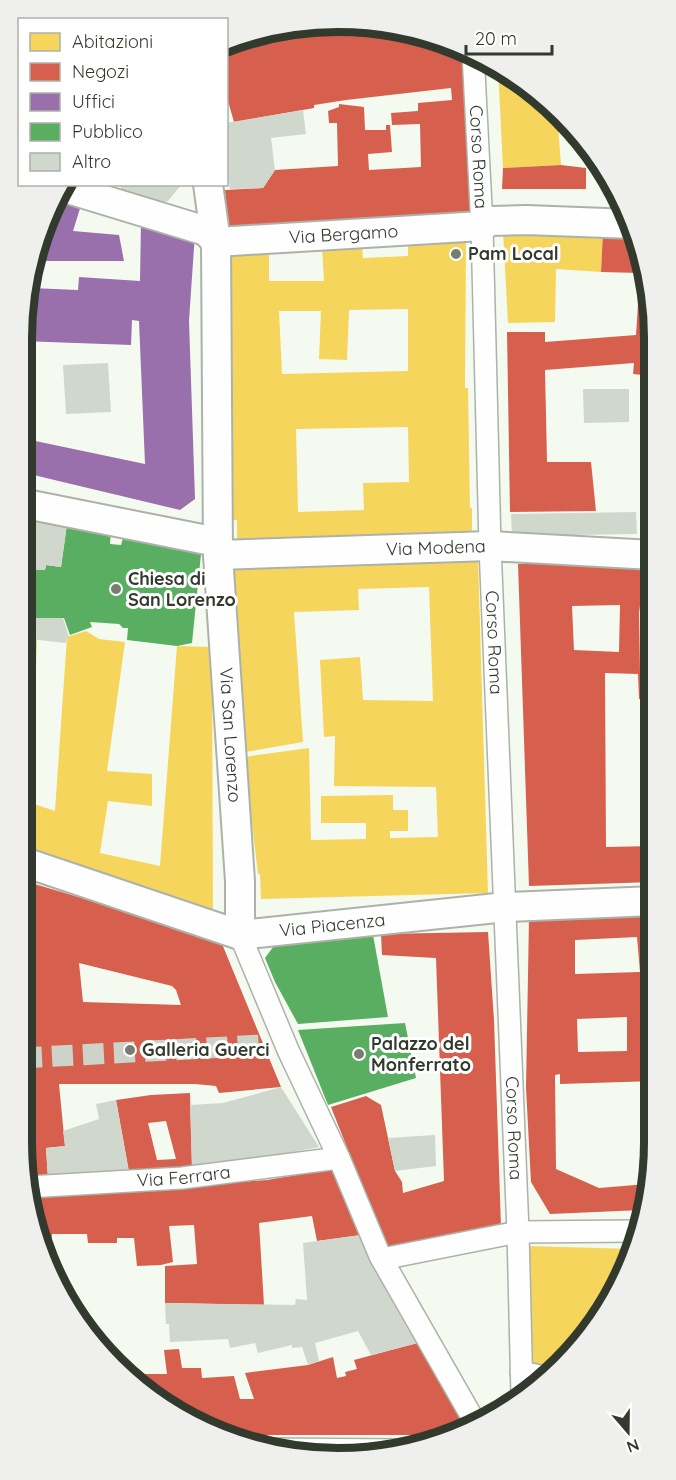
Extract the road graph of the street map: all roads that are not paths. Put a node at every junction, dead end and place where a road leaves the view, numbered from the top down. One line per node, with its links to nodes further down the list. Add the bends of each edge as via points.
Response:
1 (474, 63): 5 (street, Corso Roma)
2 (208, 186): 6 (street, Via San Lorenzo)
3 (70, 190): 6 (street, via 206,231)
4 (622, 224): 5 (street, Via Bergamo, via 526,220 491,221)
5 (482, 226): 6 (street, Via Bergamo); 8 (street, Corso Roma)
6 (216, 242): 9 (street, Via San Lorenzo)
7 (32, 505): 9 (street, Via Modena)
8 (490, 546): 9 (street, Via Modena); 10 (street, Via Modena); 13 (street, Corso Roma)
9 (218, 549): 14 (street, Via San Lorenzo, via 240,881)
10 (644, 555)
11 (32, 865): 14 (street, Via Piacenza)
12 (644, 901): 13 (street, Via Piacenza)
13 (506, 907): 14 (street, Via Piacenza); 18 (street, Corso Roma)
14 (240, 935): 15 (street, Via San Lorenzo)
15 (339, 1158): 16 (street, Via Ferrara, via 182,1178); 19 (street, Via San Lorenzo)
16 (35, 1187)
17 (631, 1231): 18 (street)
18 (518, 1232): 19 (street); 20 (street, Corso Roma)
19 (381, 1257): 23 (street, Via San Lorenzo)
20 (521, 1372): 21 (street); 22 (street, Corso Roma)
21 (536, 1375)
22 (522, 1387)
23 (472, 1418)

